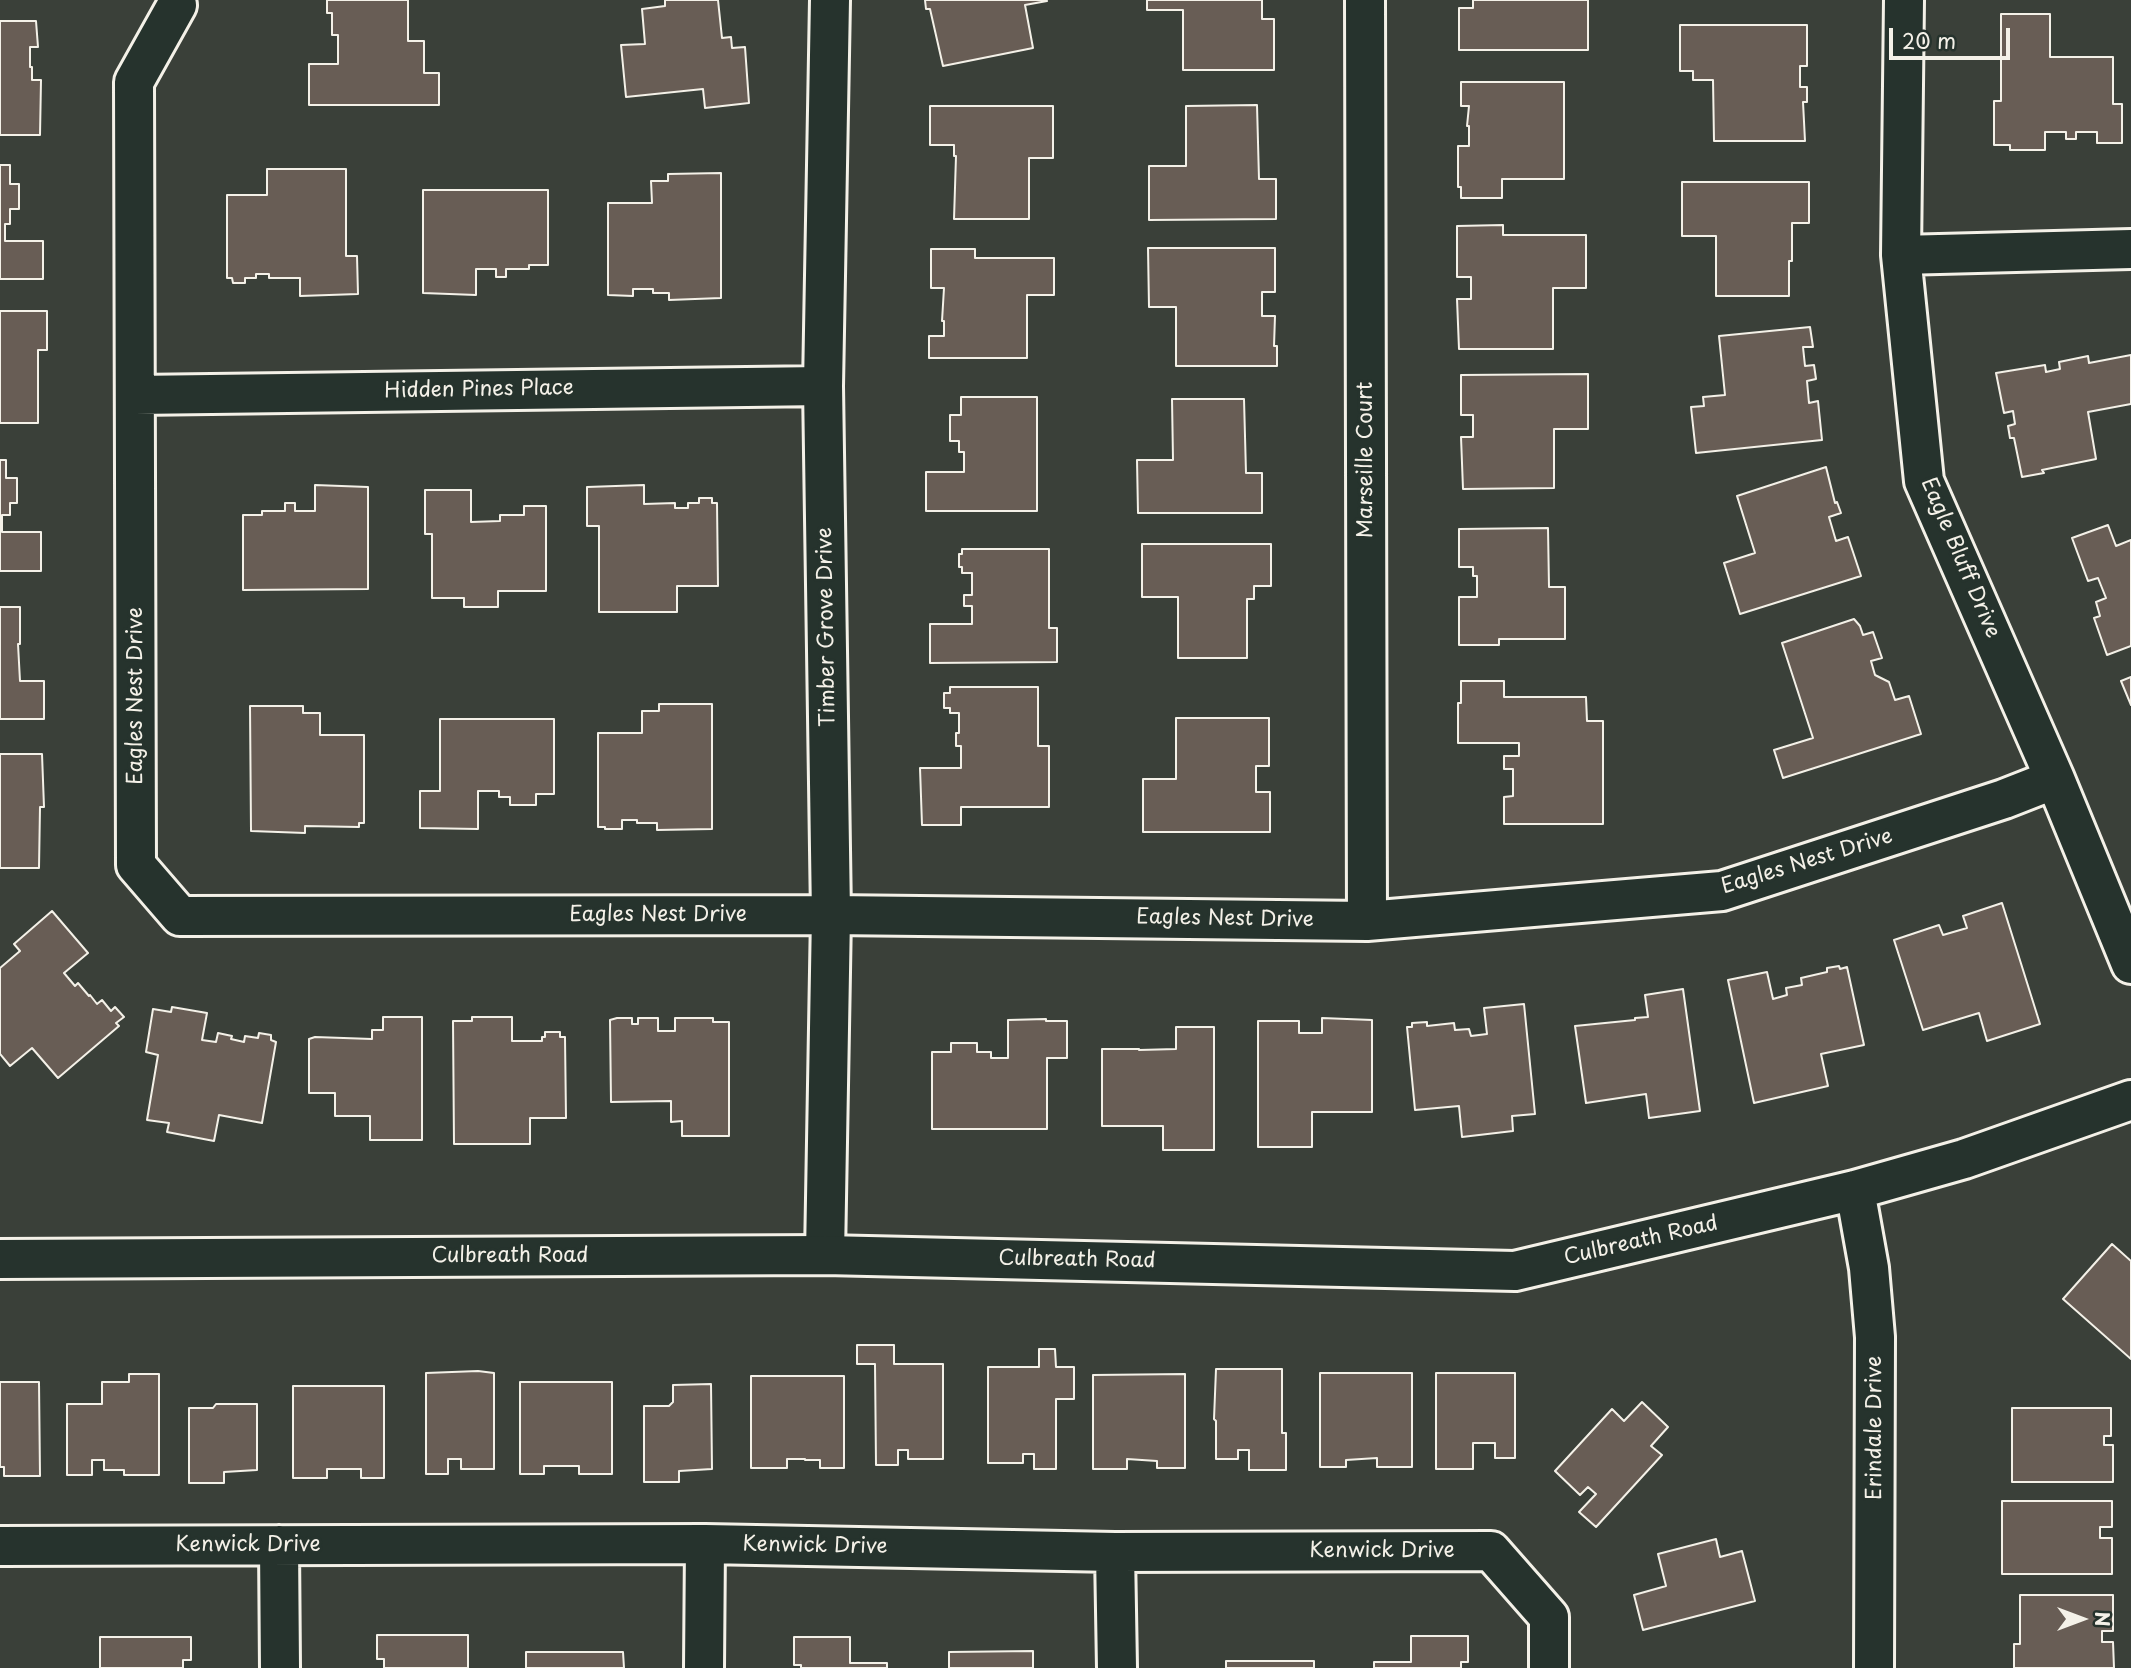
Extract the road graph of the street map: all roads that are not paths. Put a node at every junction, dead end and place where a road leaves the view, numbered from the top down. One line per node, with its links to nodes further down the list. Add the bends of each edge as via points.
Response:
1 (830, 0): 7 (street, Timber Grove Drive)
2 (1365, 0): 11 (street, Marseille Court)
3 (1904, 0): 6 (street, Eagle Bluff Drive)
4 (177, 5): 8 (street, Eagles Nest Drive, via 134,82)
5 (2131, 248): 6 (street)
6 (1901, 255): 9 (street, Eagle Bluff Drive, via 1924,481)
7 (823, 386): 8 (street, Hidden Pines Place); 10 (street, Timber Grove Drive)
8 (135, 395): 10 (street, Eagles Nest Drive, via 136,865 180,916)
9 (2055, 779): 11 (street, Eagles Nest Drive, via 1722,891); 12 (street, Eagle Bluff Drive)
10 (831, 915): 11 (street, Eagles Nest Drive); 15 (street, Timber Grove Drive)
11 (1367, 920)
12 (2131, 964)
13 (2131, 1100): 14 (street, Culbreath Road, via 1964,1159)
14 (1855, 1190): 15 (street, Culbreath Road, via 1515,1271); 25 (street, Erindale Drive, via 1875,1337)
15 (825, 1255): 16 (street, Culbreath Road)
16 (0, 1259)
17 (705, 1544): 18 (street, Kenwick Drive); 20 (street, Kenwick Drive); 22 (street)
18 (279, 1545): 19 (street, Kenwick Drive); 21 (street)
19 (0, 1546)
20 (1115, 1552): 23 (street); 24 (street, Kenwick Drive, via 1491,1551 1549,1616)
21 (280, 1668)
22 (704, 1668)
23 (1117, 1668)
24 (1549, 1668)
25 (1874, 1668)

